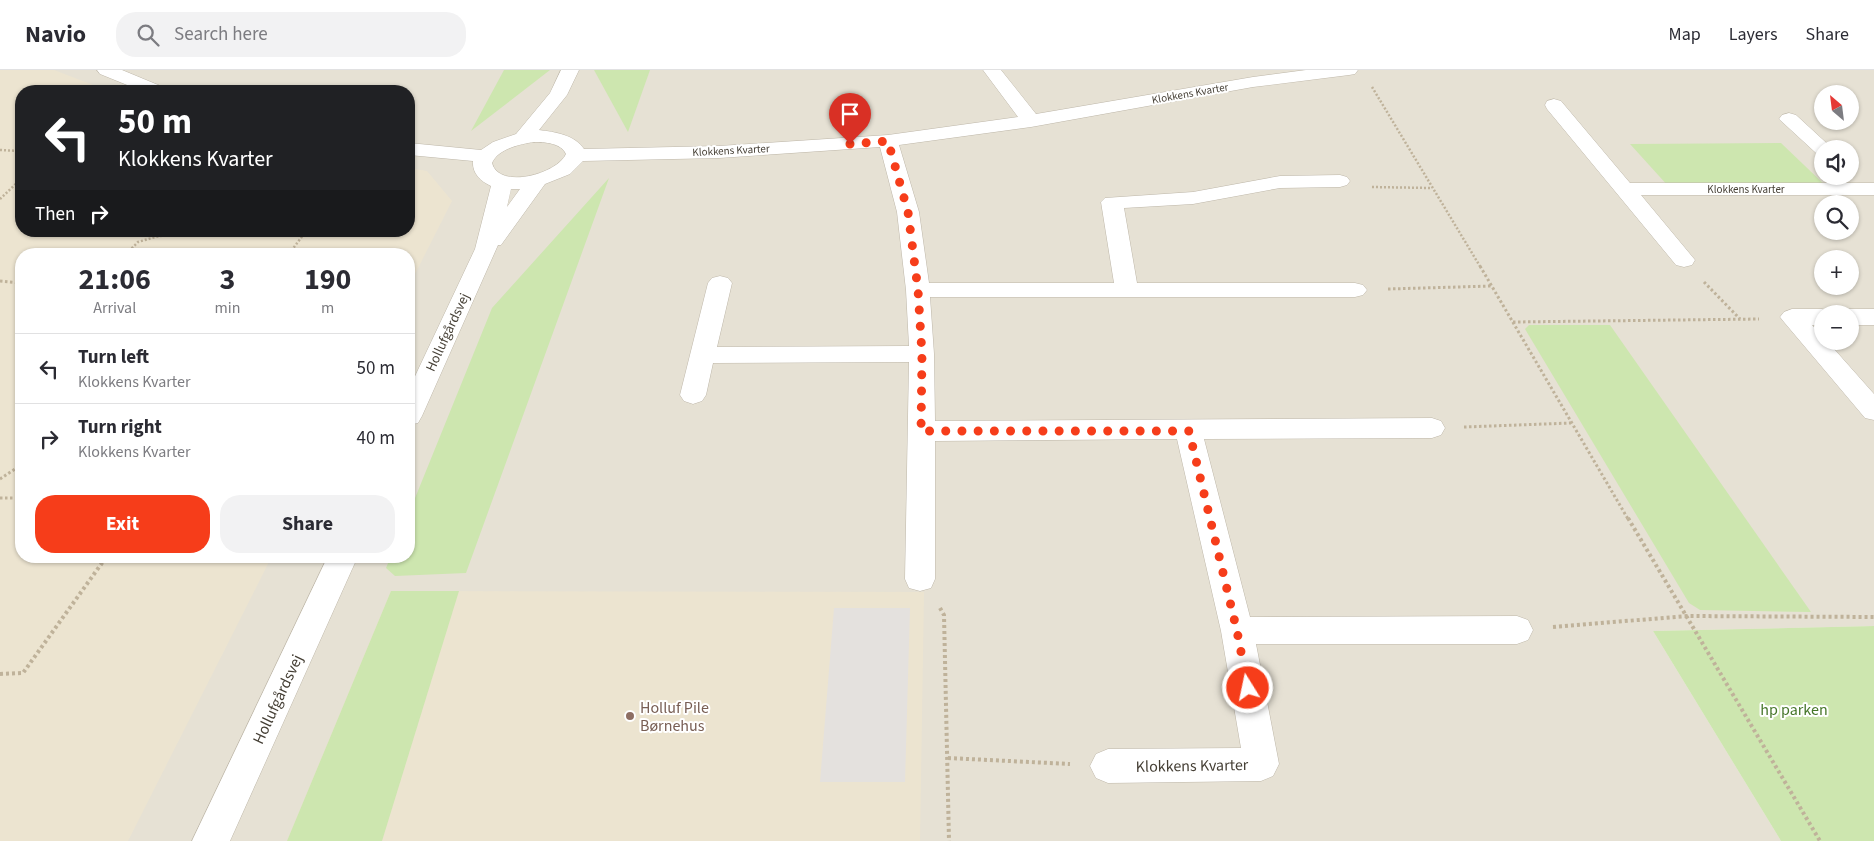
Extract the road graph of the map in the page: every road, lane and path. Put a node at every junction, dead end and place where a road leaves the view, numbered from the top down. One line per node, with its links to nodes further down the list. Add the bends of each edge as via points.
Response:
1 (106, 70): 6 (street)
2 (570, 70): 7 (street)
3 (992, 70): 10 (street)
4 (1349, 70): 10 (street, Klokkens Kvarter, via 1253,82)
5 (1368, 82): 25 (path)
6 (142, 85)
7 (558, 95): 11 (street); 12 (street)
8 (1554, 105): 27 (street)
9 (1789, 119): 14 (street)
10 (1032, 120): 13 (street, Klokkens Kvarter)
11 (524, 137): 12 (street); 19 (street, via 501,144)
12 (554, 137): 18 (street, via 570,144)
13 (888, 141): 18 (street, Klokkens Kvarter, via 719,152); 39 (street, via 908,212)
14 (1814, 141)
15 (0, 150): 17 (path)
16 (415, 150): 19 (street)
17 (15, 151)
18 (575, 155): 21 (street, via 563,170)
19 (486, 156): 23 (street, via 482,164 484,172)
20 (1859, 179): 26 (street, Klokkens Kvarter)
21 (537, 181): 23 (street); 33 (street, Hollufgårdsvej)
22 (1340, 181): 25 (path, via 1352,187); 41 (street, via 1280,182 1192,198 1112,202)
23 (502, 182): 33 (street, Hollufgårdsvej)
24 (15, 185): 28 (path)
25 (1431, 188): 38 (path)
26 (1871, 188): 27 (street, Klokkens Kvarter)
27 (1624, 189): 34 (street)
28 (0, 199)
29 (156, 237): 31 (path, via 138,242)
30 (302, 237): 32 (path)
31 (132, 248)
32 (293, 248)
33 (486, 249): 51 (street, Hollufgårdsvej)
34 (1684, 260): 46 (path)
35 (0, 281): 36 (path)
36 (15, 282)
37 (720, 283): 49 (street)
38 (1492, 286): 40 (path); 47 (path)
39 (918, 290): 41 (street); 48 (street)
40 (1355, 290): 41 (street)
41 (1127, 291)
42 (1792, 317): 43 (street); 46 (path); 52 (street)
43 (1814, 317)
44 (1859, 317): 45 (street)
45 (1874, 317)
46 (1740, 319): 47 (path)
47 (1512, 322): 53 (path)
48 (922, 354): 49 (street); 55 (street)
49 (702, 355): 50 (street)
50 (693, 395)
51 (415, 403)
52 (1874, 411)
53 (1570, 422): 54 (path); 64 (path)
54 (1432, 428): 56 (street)
55 (921, 431): 56 (street); 63 (street)
56 (1189, 431): 67 (street, Klokkens Kvarter)
57 (15, 468): 58 (path)
58 (0, 479)
59 (0, 498): 60 (path)
60 (15, 498)
61 (102, 563): 68 (path, via 23,673)
62 (340, 563): 71 (street, Hollufgårdsvej)
63 (920, 579): 69 (path, via 944,615)
64 (1687, 616): 65 (path); 66 (path); 73 (path)
65 (1874, 617)
66 (1517, 630): 67 (street)
67 (1237, 631): 70 (street, Klokkens Kvarter, via 1261,764)
68 (0, 674)
69 (948, 758): 70 (path); 72 (path)
70 (1108, 766)
71 (211, 841)
72 (949, 841)
73 (1820, 841)

